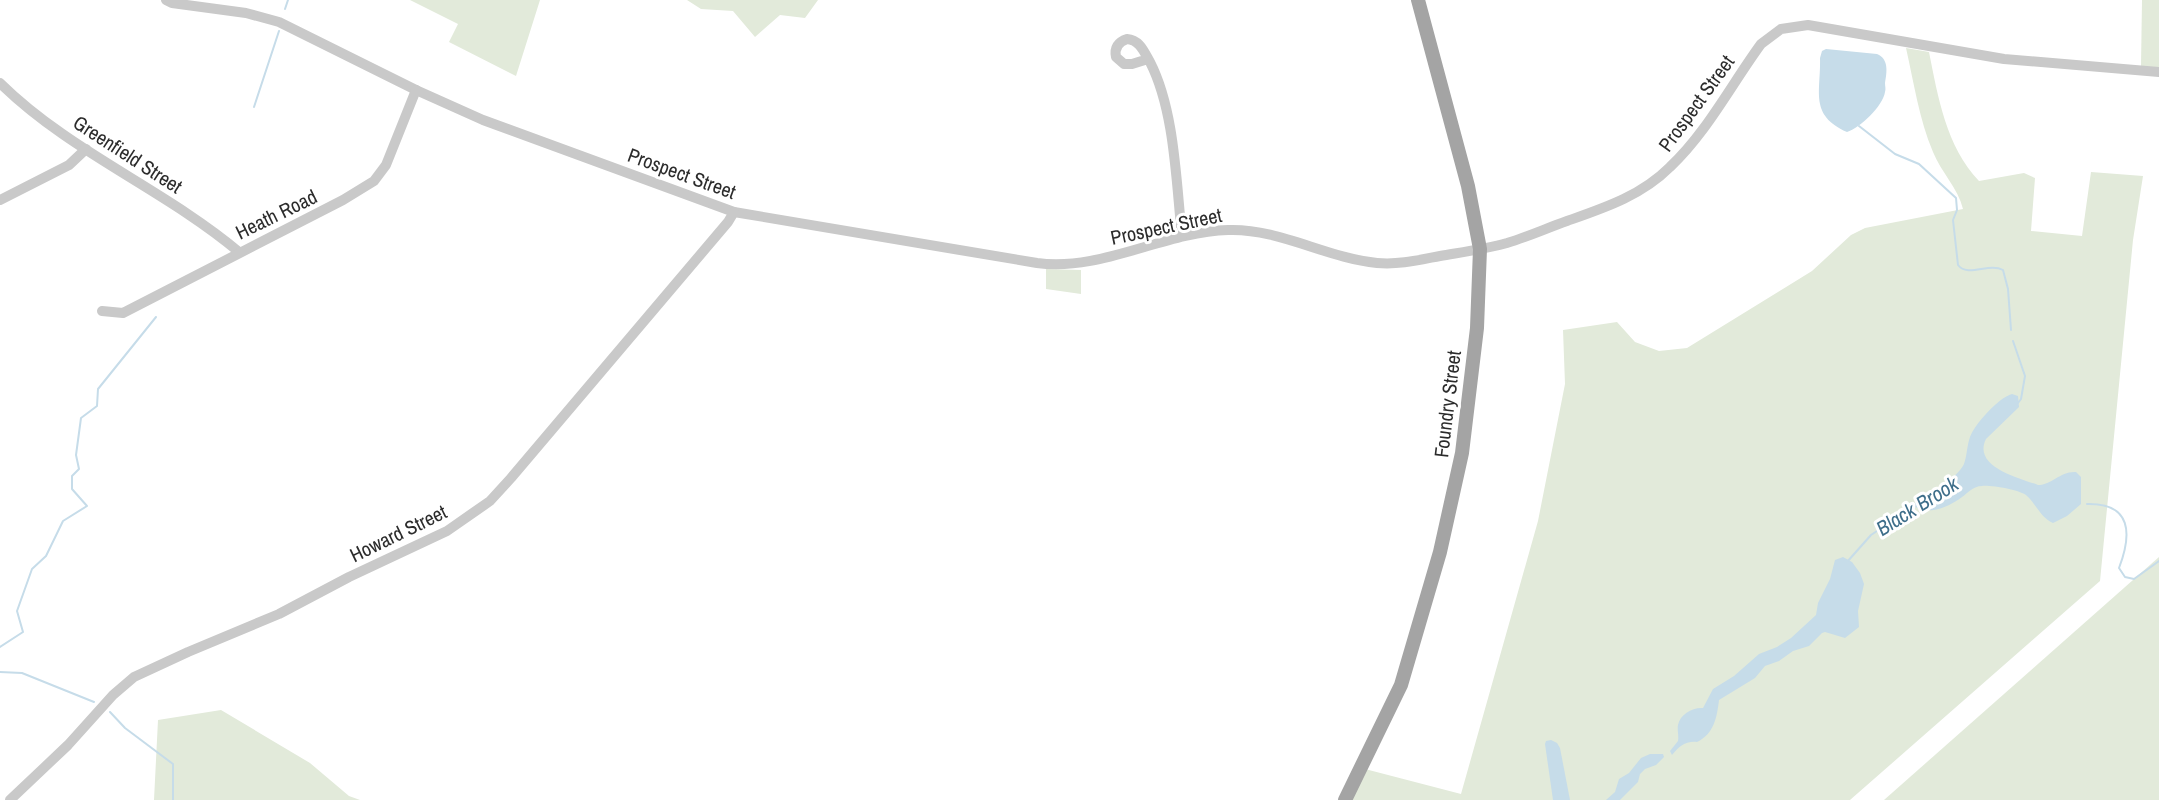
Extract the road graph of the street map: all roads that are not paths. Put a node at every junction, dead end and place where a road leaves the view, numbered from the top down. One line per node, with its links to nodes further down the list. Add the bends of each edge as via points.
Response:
1 (166, 0): 3 (street, Prospect Street)
2 (1418, 0): 12 (main road, Foundry Street, via 1468,186)
3 (220, 5): 7 (street, Prospect Street, via 279,22)
4 (1148, 59): 11 (street, via 1167,110)
5 (2159, 72): 12 (street, Prospect Street, via 2004,59 1826,27 1787,27 1761,44 1696,138 1650,184 1597,211)
6 (0, 83): 8 (street, Greenfield Street, via 36,115)
7 (416, 90): 10 (street, Prospect Street, via 483,120); 13 (street, Heath Road, via 386,165 374,181 344,201)
8 (86, 149): 9 (street, via 69,165); 13 (street, Greenfield Street, via 212,230)
9 (0, 200)
10 (734, 212): 11 (street, Prospect Street, via 1045,264 1084,262); 15 (street, Howard Street, via 490,501 447,531 279,614 134,677)
11 (1182, 236): 12 (street, Prospect Street, via 1219,230 1253,231 1383,263)
12 (1480, 249): 16 (main road, Foundry Street, via 1477,328 1462,453 1440,552 1401,685)
13 (239, 252): 14 (street, Heath Road, via 123,313)
14 (102, 311)
15 (10, 800)
16 (1346, 800)

